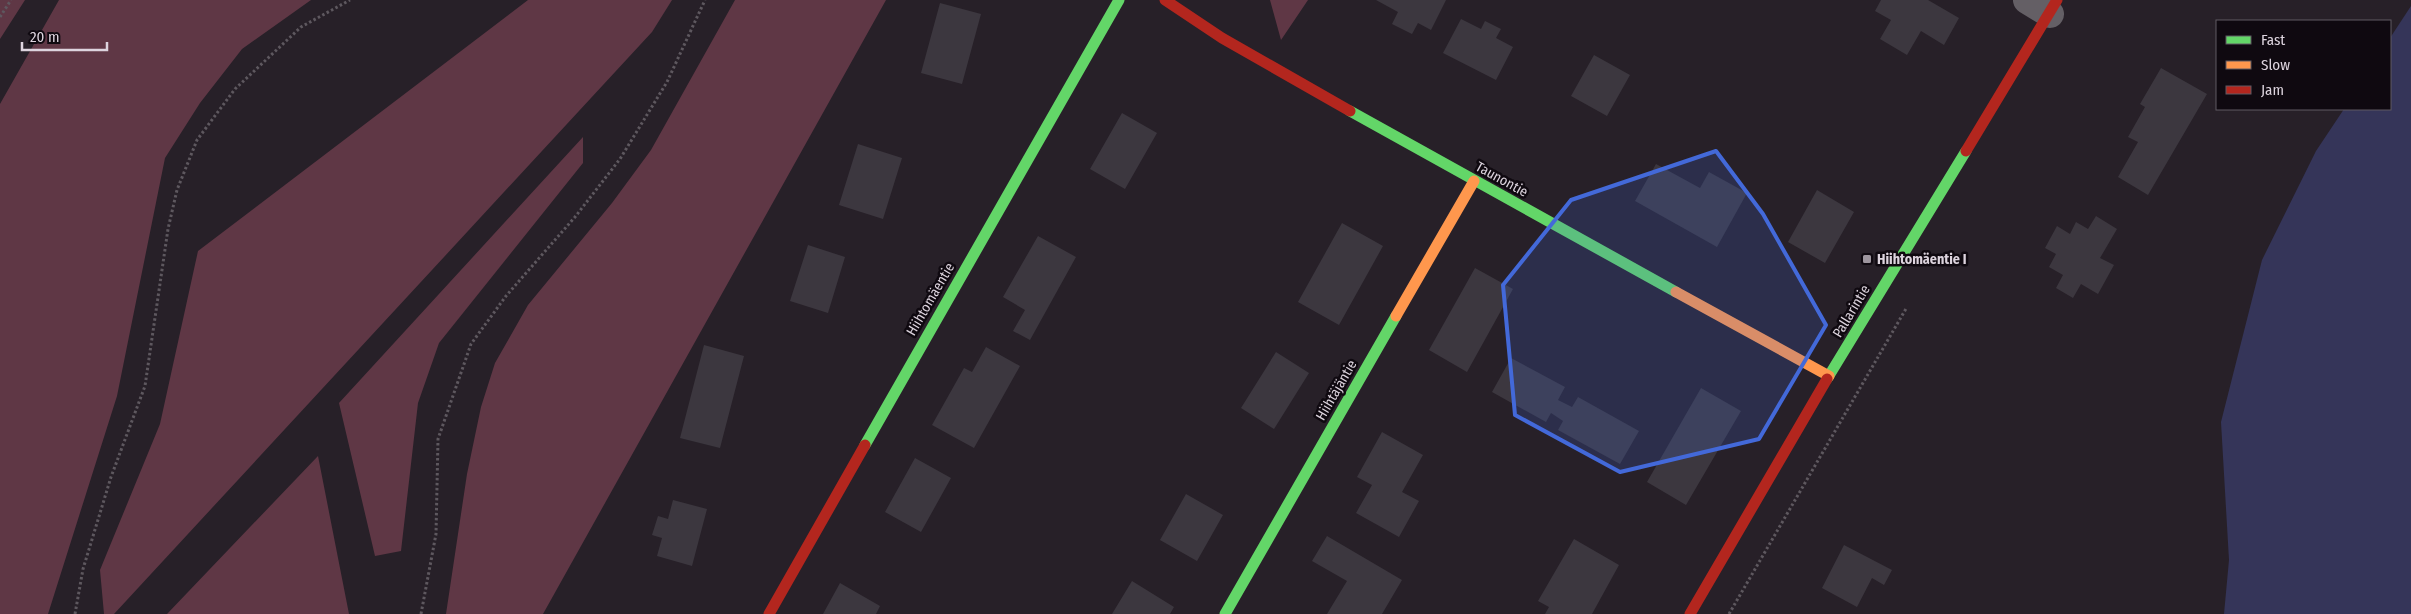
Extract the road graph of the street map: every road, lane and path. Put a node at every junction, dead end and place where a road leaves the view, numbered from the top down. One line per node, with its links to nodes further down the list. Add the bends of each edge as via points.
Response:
1 (10, 0): 8 (path)
2 (350, 0): 11 (path, via 300,27 235,89 197,140 177,190 168,229 145,386 111,477 83,569)
3 (705, 0): 12 (path, via 667,82 620,159 575,217 506,296 471,344 438,439 436,534)
4 (1120, 0): 13 (street, Hiihtomäentie)
5 (1164, 0): 9 (street, Taunontie, via 1222,38)
6 (2027, 0): 7 (street)
7 (2054, 7): 10 (street, Pallarintie)
8 (0, 17)
9 (1474, 181): 10 (street, Taunontie); 14 (street, Hiihtäjäntie)
10 (1829, 376): 15 (street, Pallarintie)
11 (75, 614)
12 (421, 614)
13 (769, 614)
14 (1225, 614)
15 (1690, 614)

